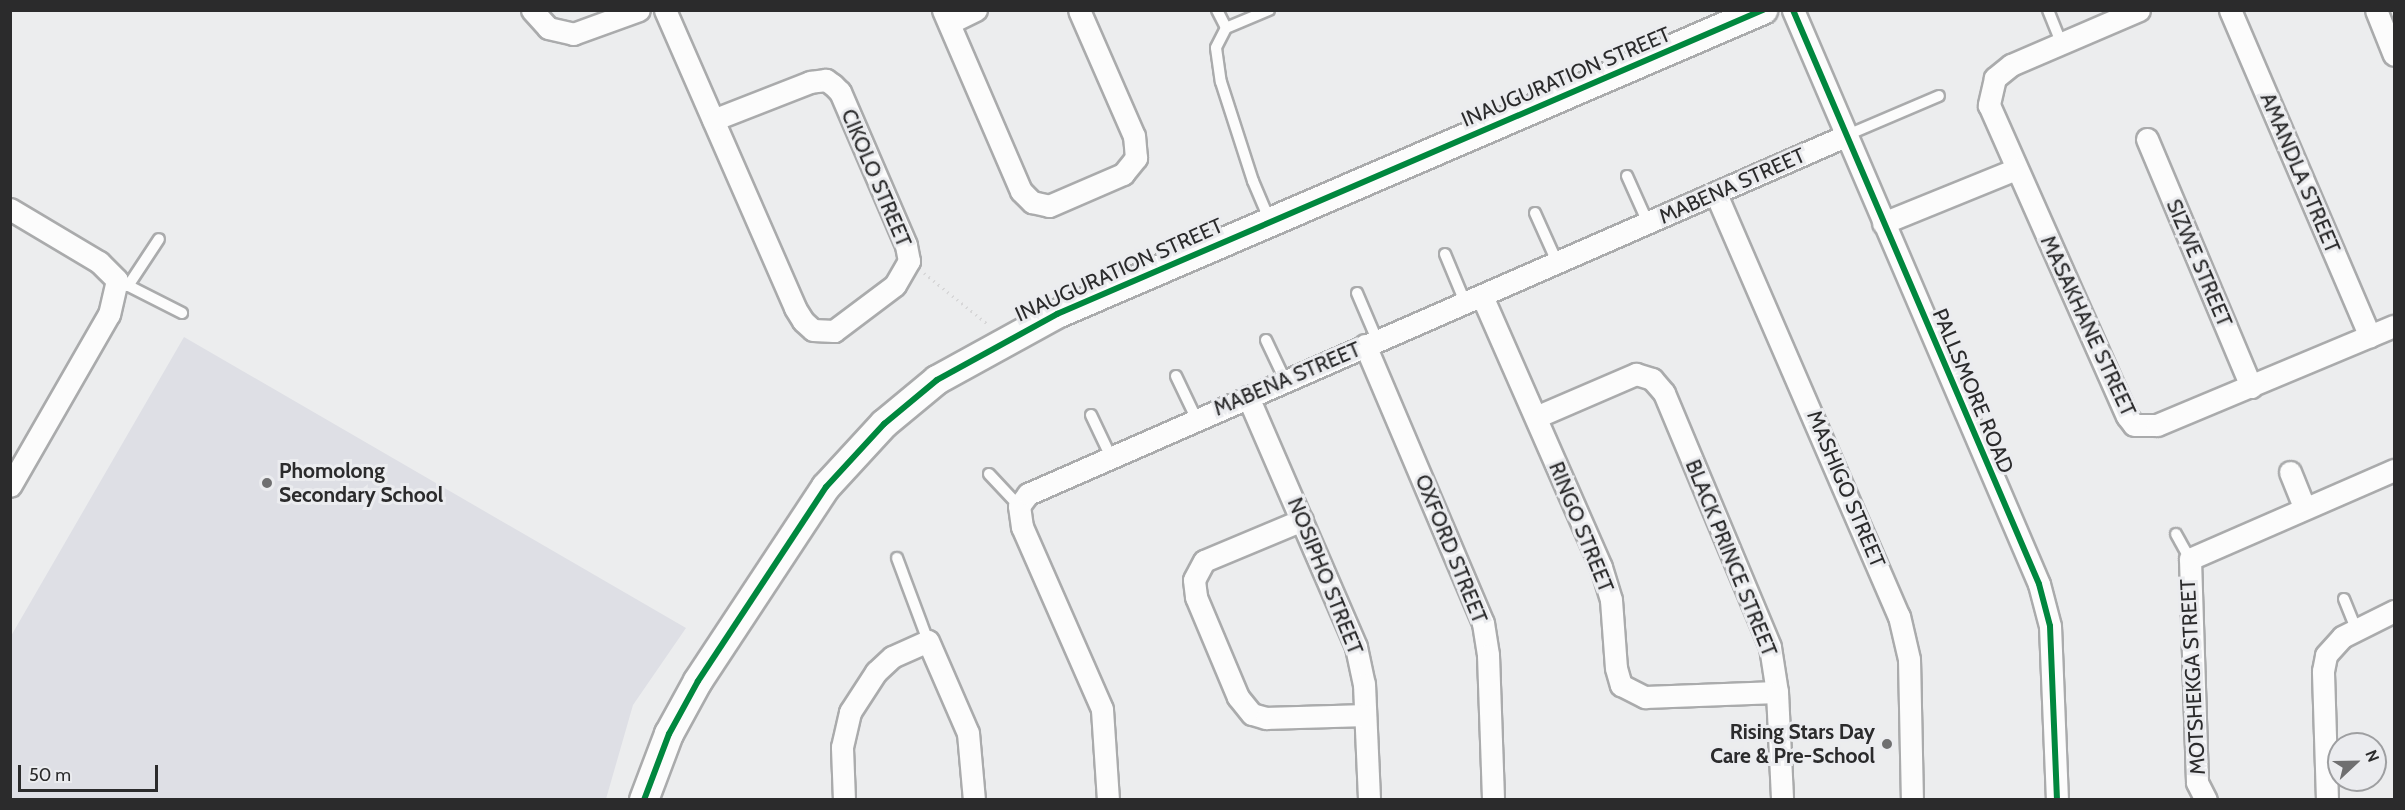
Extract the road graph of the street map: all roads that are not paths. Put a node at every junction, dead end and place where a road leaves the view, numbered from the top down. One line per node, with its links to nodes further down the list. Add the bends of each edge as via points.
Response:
1 (532, 10): 2 (street, via 548,28 573,34)
2 (639, 10)
3 (665, 10): 19 (street, CIKOLO STREET)
4 (976, 10): 14 (street)
5 (1079, 10): 14 (street, via 1134,136 1136,158 1123,174 1049,206 1032,202 1022,191)
6 (1217, 10): 15 (lane)
7 (1269, 10): 15 (lane)
8 (1763, 10): 27 (street, INAUGURATION STREET)
9 (1793, 10): 20 (street, PALLSMORE ROAD)
10 (2048, 10): 16 (lane)
11 (2139, 10): 16 (street)
12 (2230, 10): 38 (street, AMANDLA STREET)
13 (2376, 10): 17 (street)
14 (946, 17)
15 (1226, 28): 27 (lane, via 1216,48 1221,82)
16 (2061, 43): 22 (street, MASAKHANE STREET, via 2002,72 1990,89 1989,105)
17 (2394, 55)
18 (1939, 96): 20 (lane)
19 (713, 120): 19 (street, CIKOLO STREET, via 795,308 813,330 834,331 884,297 903,275 909,261 840,92 826,80 810,82)
20 (1845, 136): 24 (street, MABENA STREET); 29 (street, PALLSMORE ROAD)
21 (2147, 139): 43 (street, SIZWE STREET)
22 (2016, 169): 29 (street); 43 (street, MASAKHANE STREET, via 2134,425 2157,426)
23 (1627, 176): 28 (lane)
24 (1716, 194): 28 (street, MABENA STREET); 73 (street, MASHIGO STREET, via 1899,616 1909,659)
25 (10, 209): 33 (street, via 99,262)
26 (1535, 213): 32 (lane)
27 (1270, 220): 66 (street, INAUGURATION STREET, via 1007,339 937,380 857,450 826,487 698,681 669,734)
28 (1648, 223): 32 (street, MABENA STREET)
29 (1883, 223): 74 (street, PALLSMORE ROAD, via 2039,584 2050,626)
30 (159, 239): 33 (lane)
31 (1445, 254): 35 (lane)
32 (1557, 262): 35 (street, MABENA STREET)
33 (122, 283): 36 (lane); 52 (street, via 109,314)
34 (1357, 293): 40 (lane)
35 (1473, 299): 40 (street, MABENA STREET); 46 (street, RINGO STREET)
36 (182, 313)
37 (2394, 326): 38 (street, MASAKHANE STREET)
38 (2370, 336): 43 (street, MASAKHANE STREET)
39 (1266, 340): 42 (lane)
40 (1371, 343): 42 (street, MABENA STREET); 71 (street, OXFORD STREET, via 1482,623 1488,655)
41 (1176, 376): 47 (lane)
42 (1284, 380): 44 (street, MABENA STREET)
43 (2251, 387)
44 (1248, 397): 47 (street, MABENA STREET); 55 (street, NOSIPHO STREET)
45 (1091, 415): 48 (lane)
46 (1536, 417): 63 (street, RINGO STREET, via 1608,586 1621,685 1645,697); 63 (street, BLACK PRINCE STREET, via 1636,374 1652,378 1664,393 1766,636)
47 (1196, 418): 48 (street, MABENA STREET)
48 (1110, 455): 53 (street, MABENA STREET, via 1039,488)
49 (2394, 470): 54 (street, MOTSHEKGA STREET)
50 (2290, 472): 54 (street)
51 (989, 474): 53 (lane)
52 (10, 486)
53 (1019, 506): 69 (street, via 1022,527 1102,709)
54 (2304, 507): 58 (street, MOTSHEKGA STREET)
55 (1302, 520): 64 (street, NOSIPHO STREET, via 1356,647); 64 (street, via 1203,561 1194,580 1196,597 1238,697 1252,714 1266,718)
56 (2176, 534): 58 (lane)
57 (897, 558): 62 (lane)
58 (2190, 559): 65 (street, MOTSHEKGA STREET, via 2197,782)
59 (2344, 599): 61 (lane)
60 (2394, 611): 61 (street)
61 (2356, 628): 75 (street, via 2333,644 2323,671)
62 (928, 641): 67 (street, via 892,657 876,672 850,712 842,747); 68 (street, via 968,733)
63 (1777, 692): 72 (street, BLACK PRINCE STREET)
64 (1365, 714): 70 (street, NOSIPHO STREET)
65 (2206, 799)
66 (644, 800)
67 (844, 800)
68 (974, 800)
69 (1108, 800)
70 (1369, 800)
71 (1493, 800)
72 (1782, 800)
73 (1912, 800)
74 (2057, 800)
75 (2327, 800)

